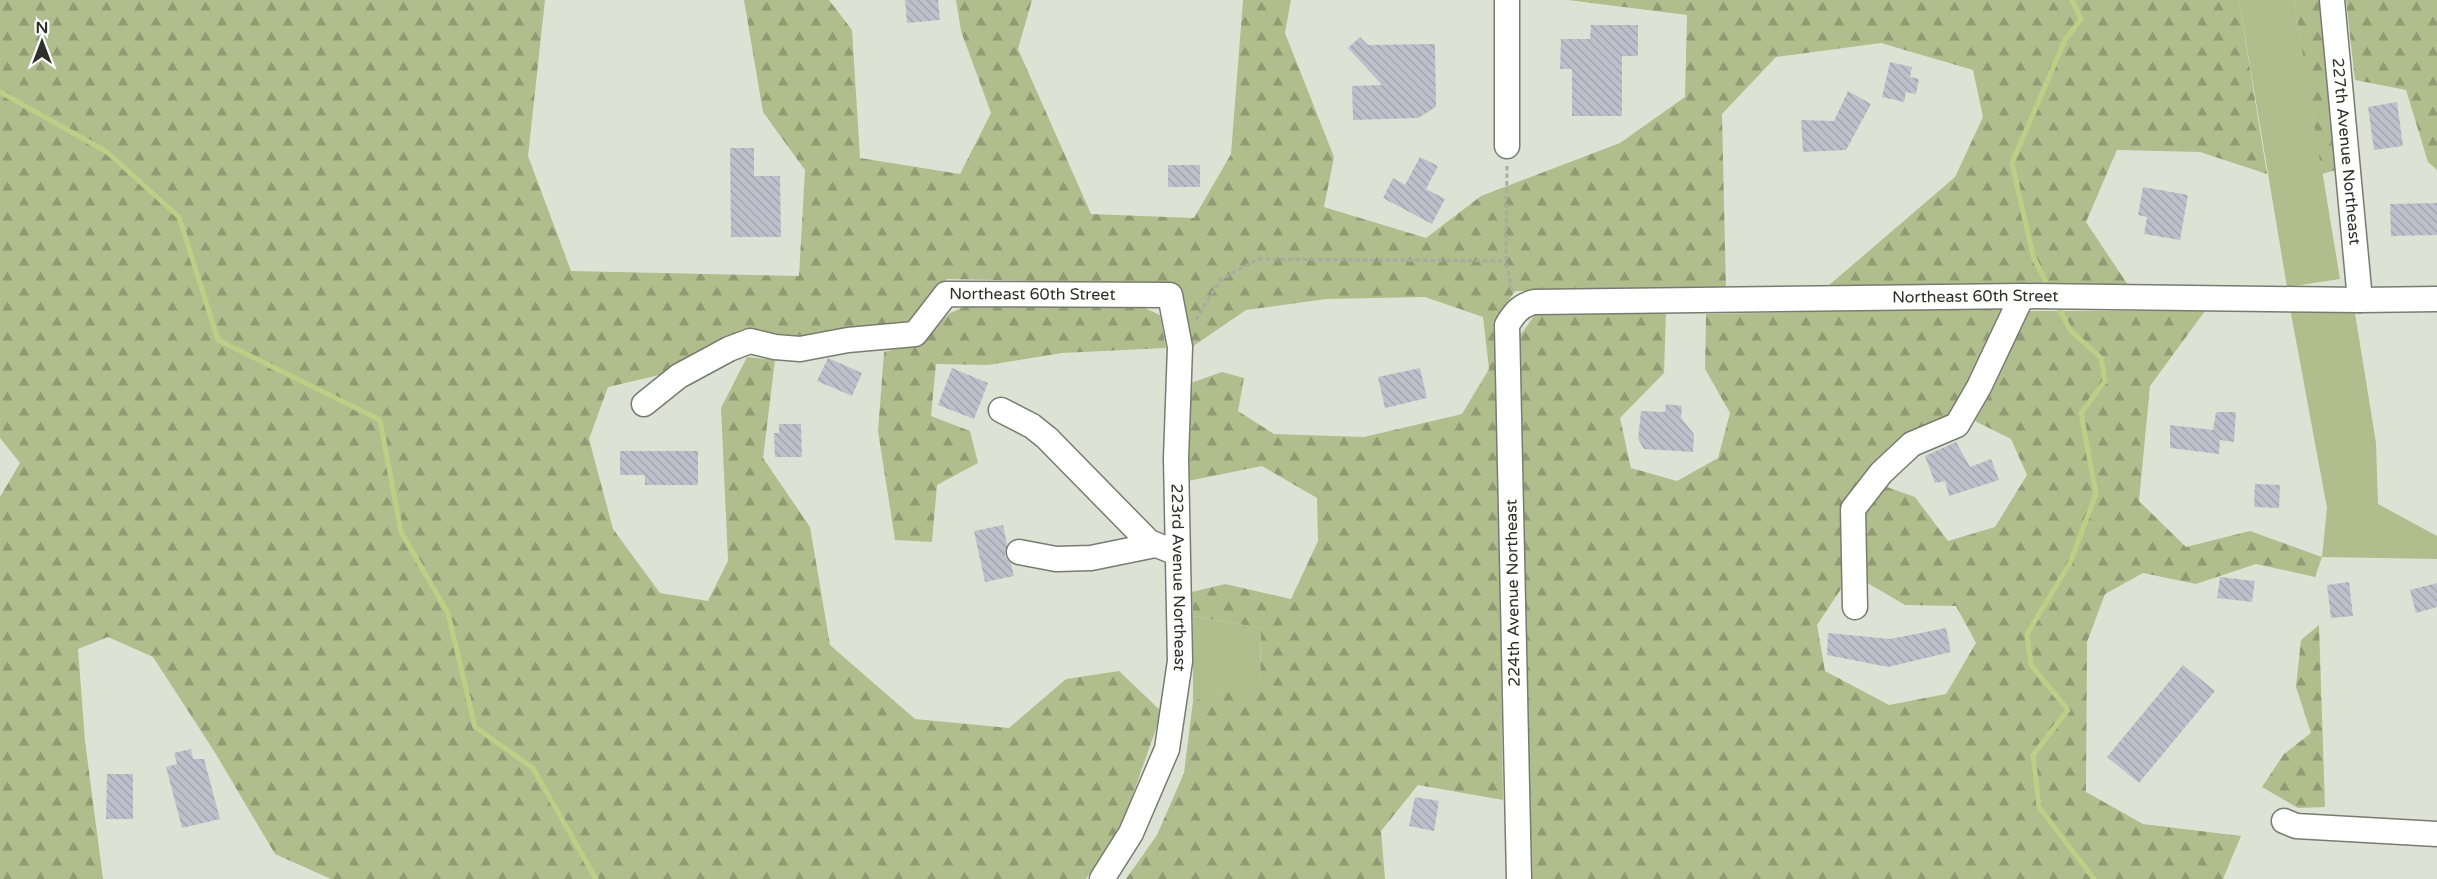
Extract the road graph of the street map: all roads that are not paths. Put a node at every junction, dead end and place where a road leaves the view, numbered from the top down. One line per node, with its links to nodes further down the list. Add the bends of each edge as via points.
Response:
1 (1507, 0): 3 (street)
2 (2332, 0): 7 (street, 227th Avenue Northeast)
3 (1508, 146)
4 (1170, 295): 9 (street, Northeast 60th Street, via 946,294 915,334 800,349 750,341 679,376); 11 (street, 223rd Avenue Northeast, via 1180,347 1176,458)
5 (2029, 297): 7 (street, Northeast 60th Street); 8 (street, Northeast 60th Street, via 1534,302); 13 (street, via 1957,425 1912,444 1881,473 1852,509)
6 (2437, 299): 7 (street, Northeast 60th Street)
7 (2360, 300)
8 (1516, 310): 17 (street, 224th Avenue Northeast, via 1508,325)
9 (644, 404)
10 (1002, 410): 11 (street, via 1047,438 1127,520)
11 (1166, 549): 12 (street, via 1056,559); 16 (street, 223rd Avenue Northeast, via 1180,661 1167,749 1131,833)
12 (1019, 552)
13 (1855, 608)
14 (2284, 820): 15 (street, via 2296,826)
15 (2437, 834)
16 (1102, 879)
17 (1519, 879)

